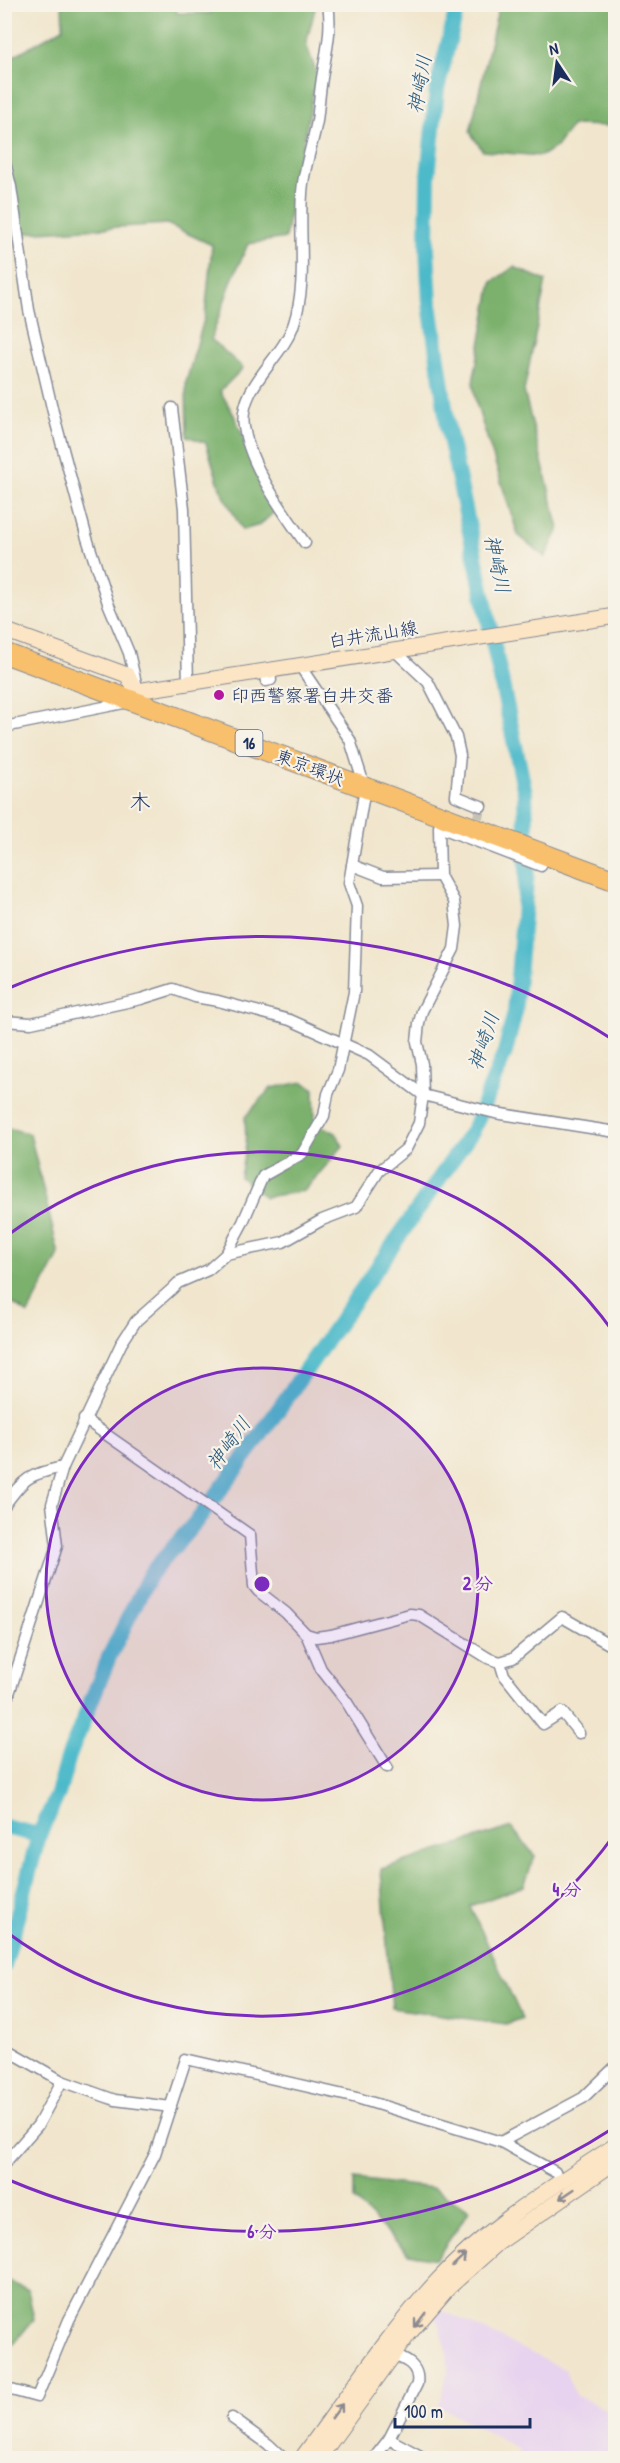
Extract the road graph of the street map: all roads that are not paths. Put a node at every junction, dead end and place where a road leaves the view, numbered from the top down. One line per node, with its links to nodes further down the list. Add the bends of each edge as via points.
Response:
1 (5, 4): 3 (street)
2 (328, 4): 6 (street, via 330,36 303,182 297,313 285,344 259,378 244,415 250,447 282,509)
3 (4, 63)
4 (4, 158): 14 (street, via 29,310 53,412 86,535 129,653)
5 (172, 408): 13 (street, via 184,508)
6 (305, 543)
7 (615, 616): 10 (main road, 白井流山線)
8 (4, 630): 14 (main road, via 127,675)
9 (4, 642): 14 (highway, 東京環状 / 16)
10 (395, 651): 12 (main road, 白井流山線); 17 (street, via 428,681 456,737 460,755 456,796)
11 (4, 653): 14 (highway, 東京環状 / 16)
12 (300, 666): 13 (main road, 白井流山線); 16 (street, via 350,740)
13 (188, 684): 14 (main road, 白井流山線)
14 (135, 696): 15 (street); 16 (highway, 東京環状 / 16)
15 (4, 727)
16 (363, 781): 18 (highway, 東京環状 / 16); 20 (street)
17 (481, 806)
18 (513, 842): 19 (highway, 東京環状 / 16); 22 (street, via 439,827)
19 (542, 854): 21 (highway, 東京環状 / 16); 23 (highway, 東京環状 / 16)
20 (352, 865): 22 (street, via 383,877); 25 (street, via 349,883 357,906 358,929 354,992)
21 (615, 869)
22 (440, 876): 26 (street, via 454,901 457,926 454,949 418,1023)
23 (615, 881)
24 (4, 1022): 25 (street, via 32,1023 173,989 290,1020)
25 (342, 1043): 26 (street, via 369,1055); 28 (street, via 324,1116 302,1154 263,1176)
26 (423, 1095): 27 (street, via 495,1113); 28 (street, via 419,1123 406,1149 379,1171 356,1207 282,1242)
27 (615, 1132)
28 (226, 1254): 29 (street, via 208,1270 178,1283 136,1321 120,1344)
29 (84, 1419): 30 (street); 32 (street, via 250,1535 253,1580 258,1591)
30 (63, 1467): 31 (street, via 25,1479); 35 (street, via 52,1504 57,1546)
31 (4, 1506)
32 (306, 1634): 34 (street, via 331,1635 419,1615); 37 (street, via 321,1669)
33 (615, 1648): 34 (street, via 562,1617 513,1658)
34 (500, 1662): 36 (street, via 504,1675 543,1724 562,1712)
35 (4, 1709)
36 (579, 1733)
37 (387, 1767)
38 (4, 2048): 40 (street)
39 (615, 2066): 42 (street, via 584,2098)
40 (62, 2081): 41 (street, via 115,2100); 45 (street, via 38,2125)
41 (171, 2107): 42 (street, via 186,2059 357,2098); 48 (street, via 155,2154 69,2320 37,2397)
42 (501, 2142): 46 (street)
43 (615, 2145): 47 (main road, one-way to 43, via 438,2279 475,2244)
44 (615, 2162): 47 (main road, one-way to 47, via 530,2218 471,2266)
45 (4, 2164)
46 (555, 2172)
47 (388, 2353): 50 (street, via 412,2364 419,2375); 52 (main road, one-way to 47); 53 (main road)
48 (4, 2388)
49 (232, 2418): 51 (street)
50 (389, 2439): 54 (street); 55 (street)
51 (283, 2458)
52 (302, 2458)
53 (319, 2458)
54 (374, 2458)
55 (424, 2458)

